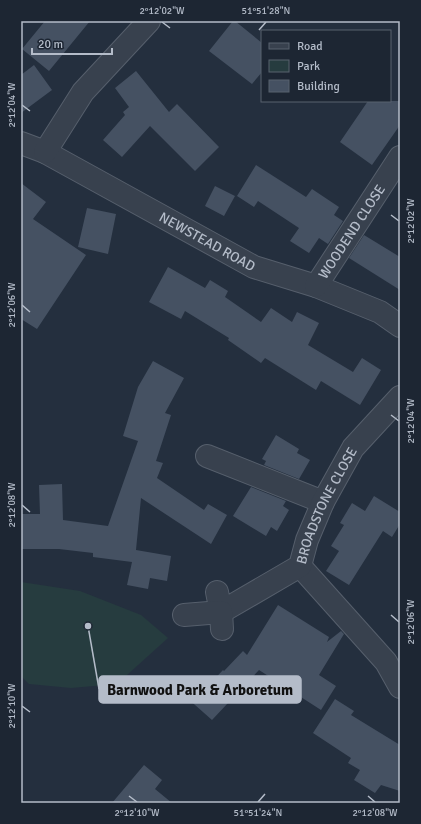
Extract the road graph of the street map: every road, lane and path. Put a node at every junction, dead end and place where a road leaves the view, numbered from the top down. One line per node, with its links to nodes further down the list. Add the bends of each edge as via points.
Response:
1 (149, 21): 3 (street, via 83,92)
2 (21, 143): 3 (street, NEWSTEAD ROAD)
3 (45, 152): 5 (street, NEWSTEAD ROAD, via 254,266)
4 (399, 160): 5 (street, WOODEND CLOSE)
5 (316, 286): 6 (street, NEWSTEAD ROAD, via 380,312)
6 (400, 326)
7 (400, 397): 9 (street, BROADSTONE CLOSE, via 353,448)
8 (206, 455): 9 (street)
9 (323, 502): 10 (street, BROADSTONE CLOSE, via 307,540)
10 (300, 566): 11 (street, BROADSTONE CLOSE, via 220,611); 12 (street, via 386,662)
11 (184, 615)
12 (400, 687)

